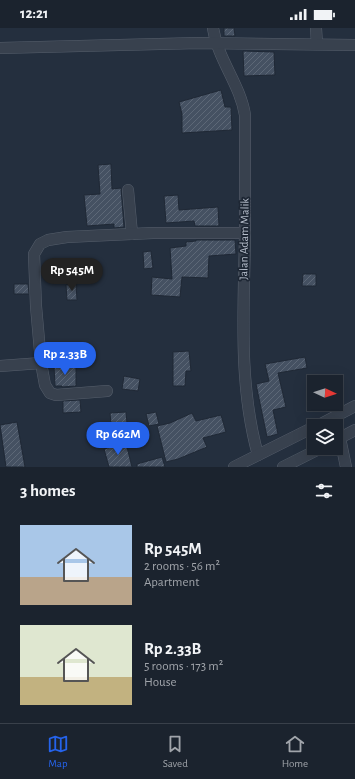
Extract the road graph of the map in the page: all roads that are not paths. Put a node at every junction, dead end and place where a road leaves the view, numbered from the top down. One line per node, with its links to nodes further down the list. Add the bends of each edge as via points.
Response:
1 (213, 28): 3 (street, Jalan Adam Malik)
2 (316, 28): 4 (street)
3 (216, 43): 4 (street); 6 (street); 8 (street, Jalan Adam Malik, via 243,102 245,115)
4 (317, 44): 5 (street)
5 (355, 45)
6 (0, 48)
7 (128, 190): 9 (street)
8 (245, 233): 9 (street); 18 (street, Jalan Adam Malik, via 244,365 252,436)
9 (132, 234): 10 (street, via 56,238 40,244 34,254 34,264)
10 (41, 363): 11 (street); 12 (street, via 45,385 50,393 56,395)
11 (0, 366)
12 (107, 391)
13 (355, 406): 14 (street)
14 (330, 419)
15 (355, 430): 17 (street)
16 (307, 431): 18 (street)
17 (343, 436)
18 (258, 455): 21 (street)
19 (308, 455): 22 (street)
20 (343, 455): 23 (street)
21 (234, 467)
22 (283, 467)
23 (346, 467)

